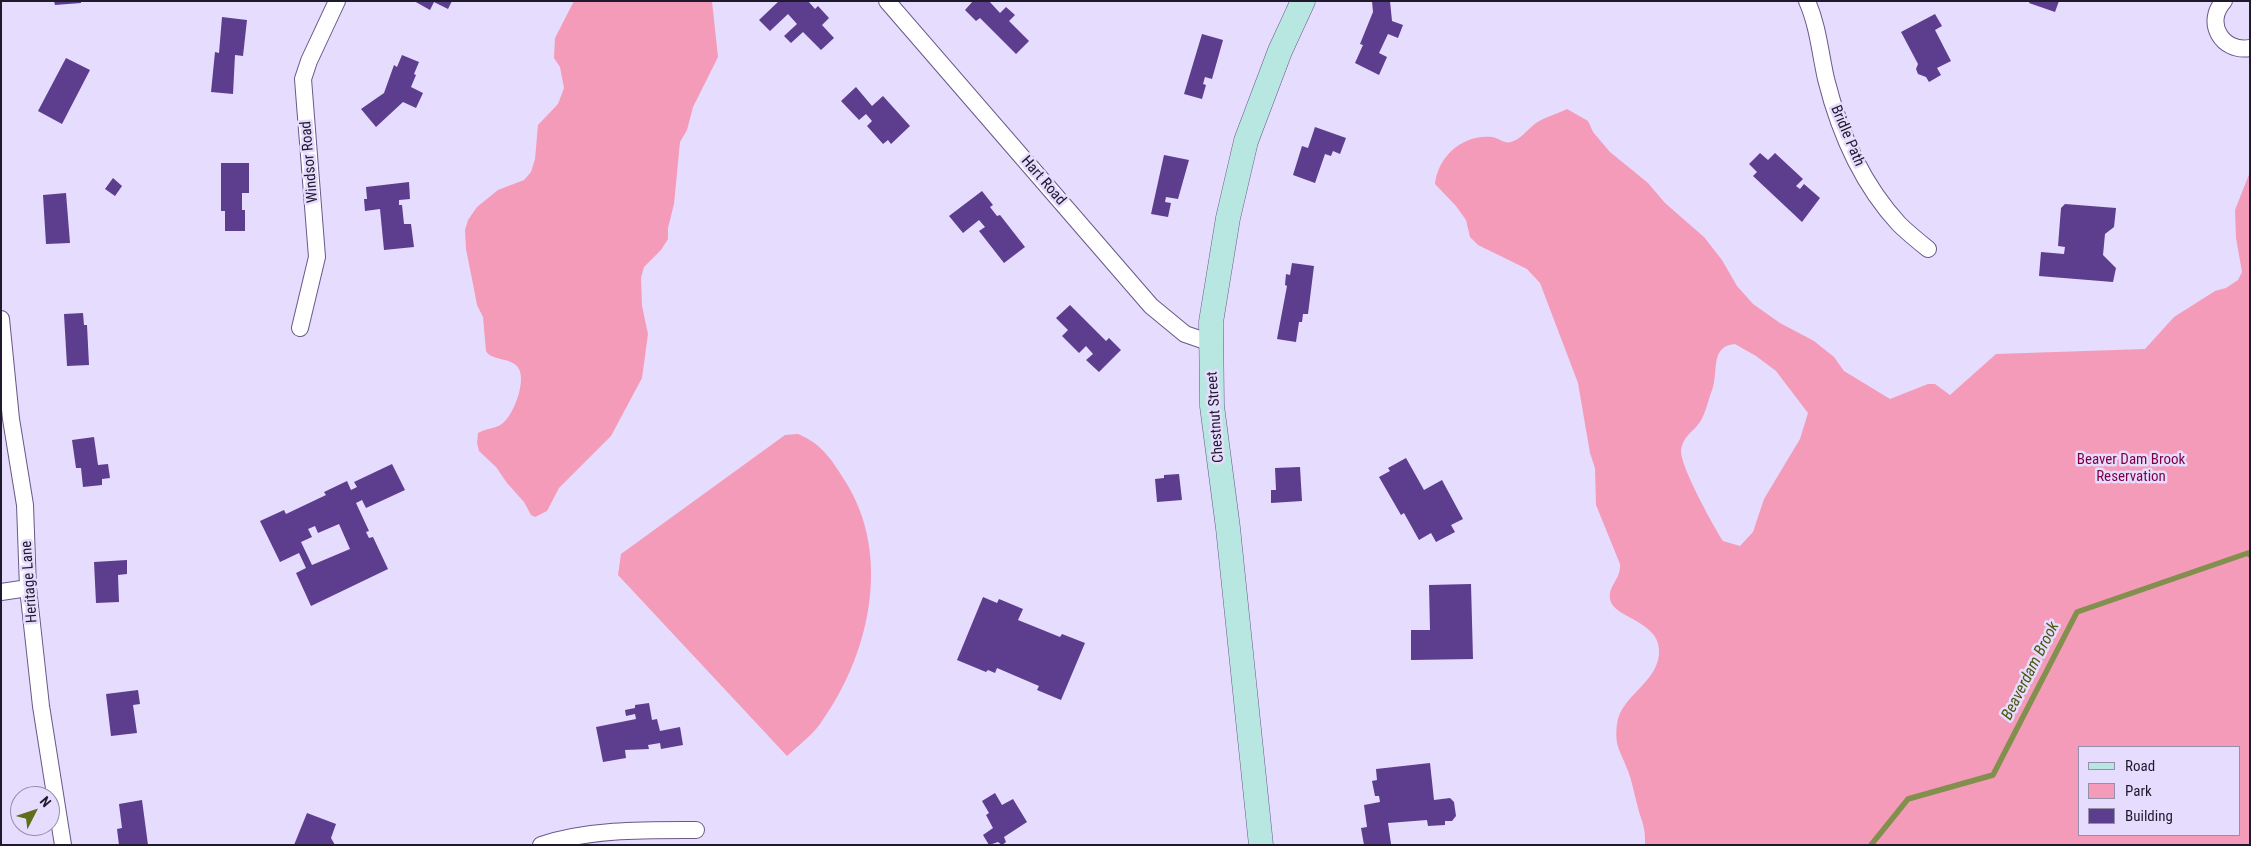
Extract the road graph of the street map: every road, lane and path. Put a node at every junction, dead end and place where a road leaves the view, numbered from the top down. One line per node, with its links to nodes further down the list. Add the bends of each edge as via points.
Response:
1 (337, 1): 9 (street, Windsor Road, via 304,79 317,257)
2 (887, 1): 10 (street, Hart Road, via 1151,306 1186,334)
3 (1303, 1): 10 (street, Chestnut Street, via 1246,141 1228,218 1211,322)
4 (1807, 1): 7 (street, Bridle Path, via 1819,36 1834,107 1850,148 1885,207)
5 (2224, 1): 6 (street, via 2215,16 2217,32 2230,46)
6 (2250, 48)
7 (1928, 249)
8 (1, 319): 11 (street, Heritage Lane, via 10,419 25,505)
9 (300, 328)
10 (1212, 343): 16 (street, Chestnut Street, via 1212,406 1228,528)
11 (28, 588): 12 (street); 14 (street, Heritage Lane, via 41,706)
12 (1, 592)
13 (696, 830): 15 (street, via 597,835)
14 (63, 845)
15 (541, 845)
16 (1260, 845)

